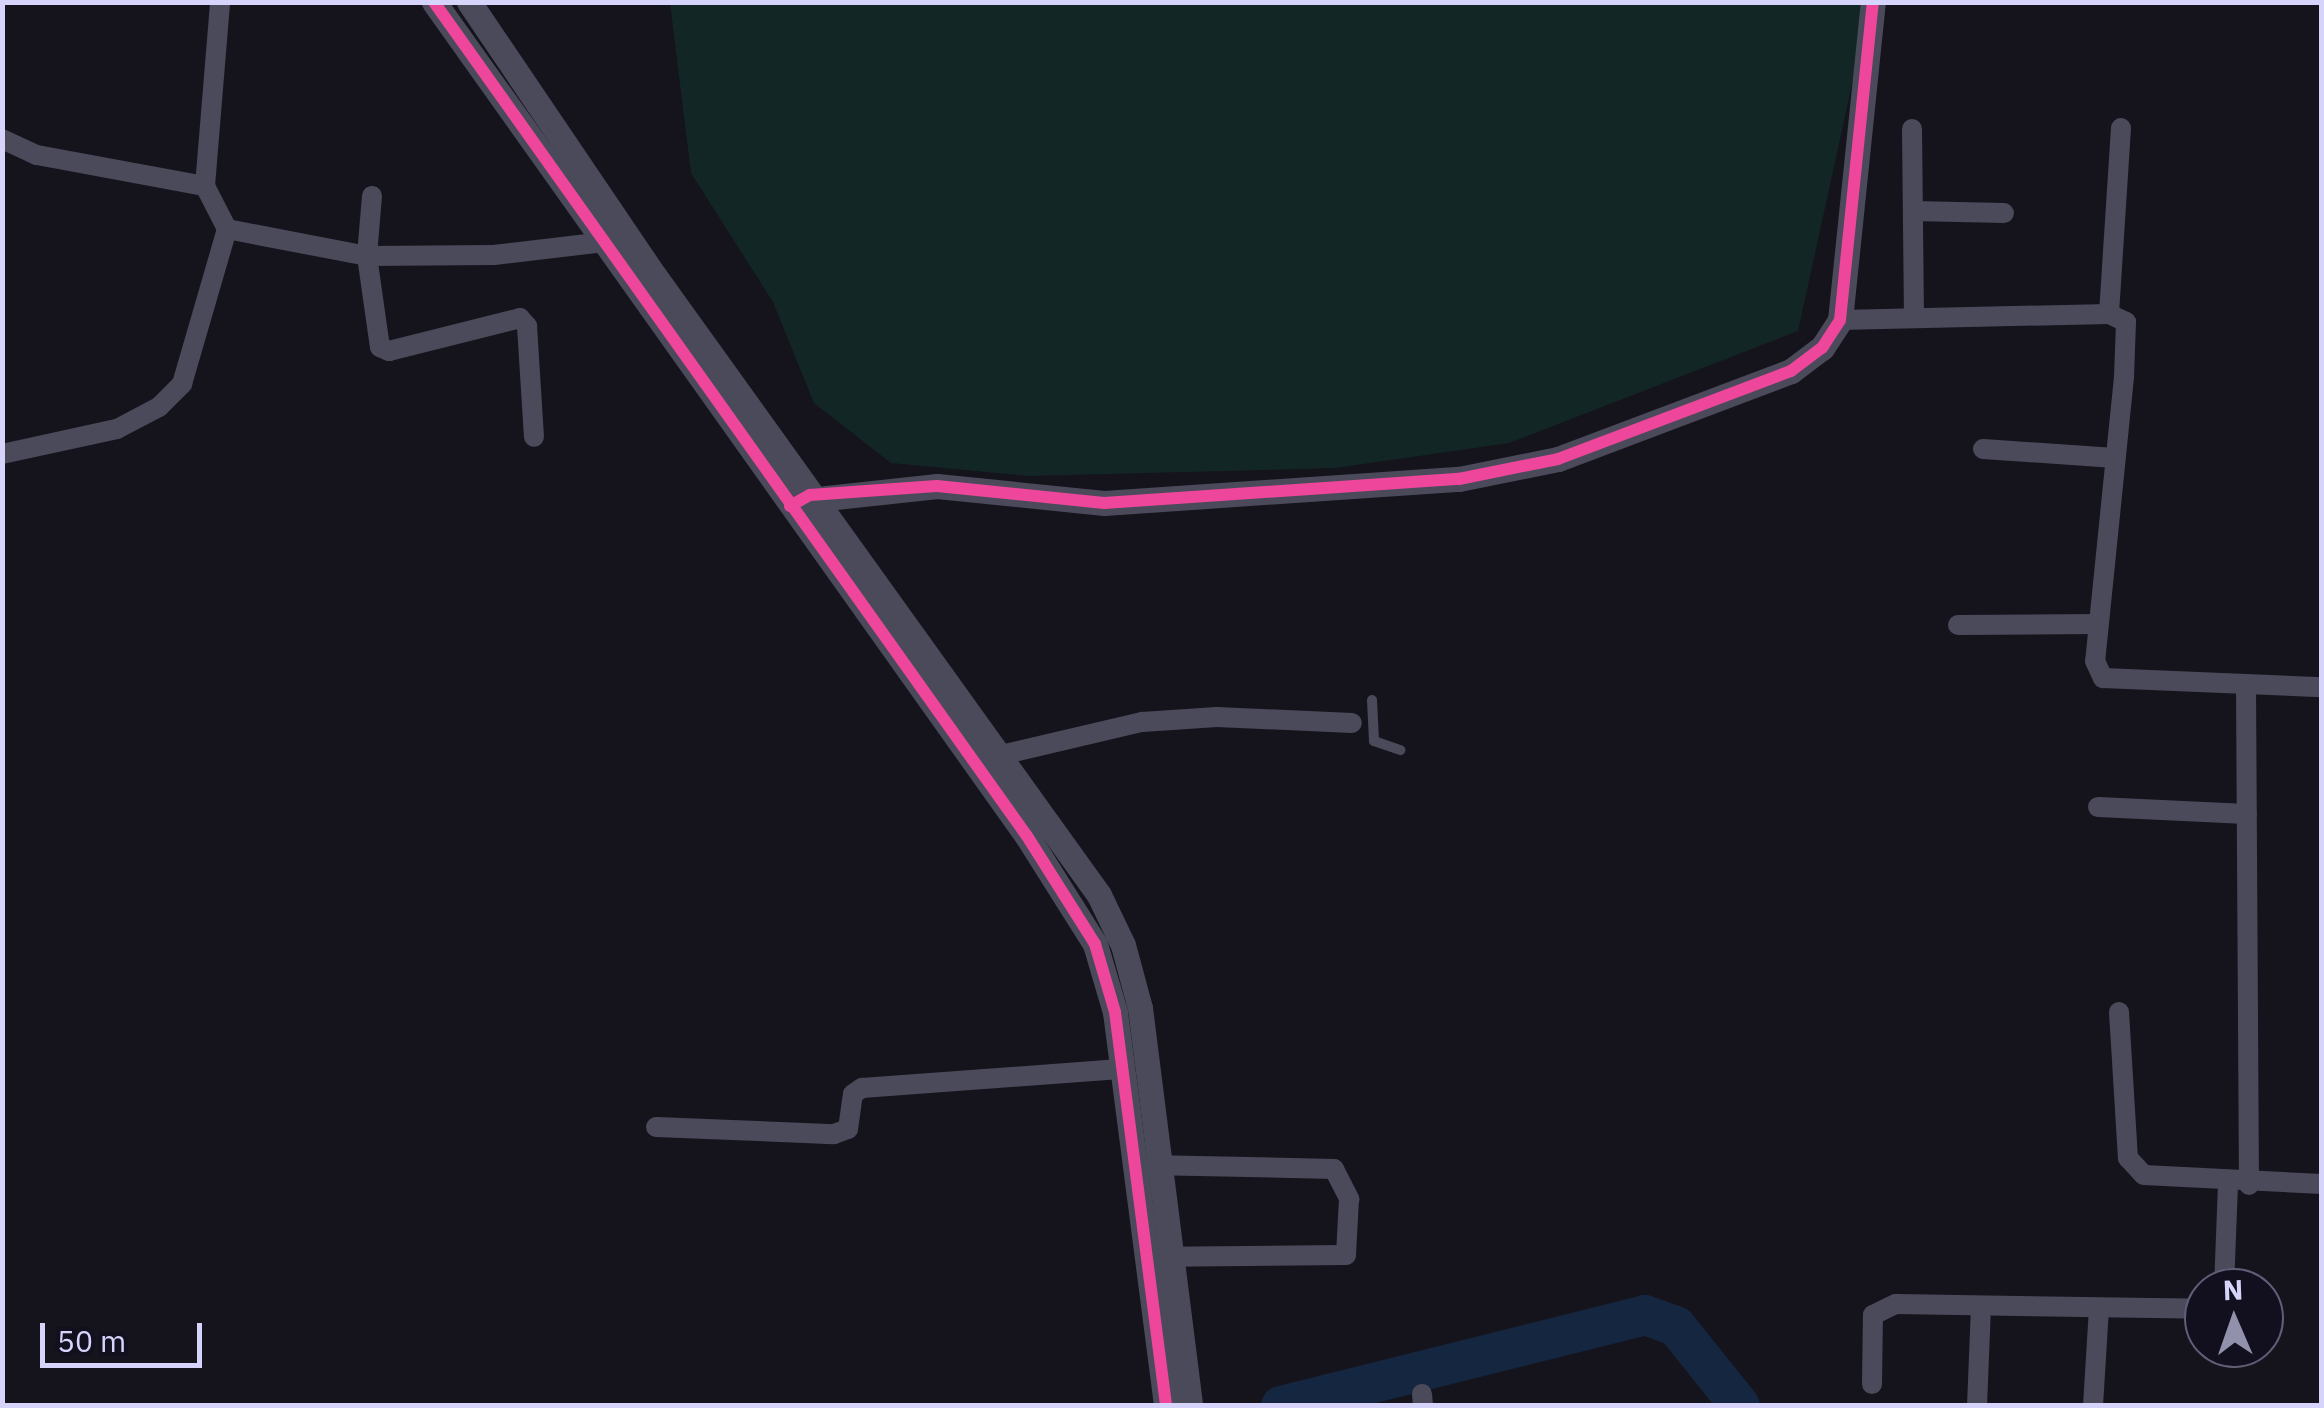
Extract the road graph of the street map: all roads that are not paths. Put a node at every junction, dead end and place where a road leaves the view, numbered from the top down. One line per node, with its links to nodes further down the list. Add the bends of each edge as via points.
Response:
1 (220, 2): 8 (street)
2 (434, 2): 13 (street)
3 (469, 2): 22 (street)
4 (1873, 2): 17 (street)
5 (2121, 128): 15 (street)
6 (1912, 129): 10 (street)
7 (2, 138): 8 (street, via 37,156)
8 (205, 186): 12 (street)
9 (372, 196): 14 (street)
10 (1913, 211): 11 (street); 16 (street)
11 (2004, 213)
12 (227, 229): 14 (street); 20 (street, via 182,384 171,396 117,430)
13 (604, 242): 14 (street, via 494,255); 22 (street)
14 (367, 256): 18 (street, via 380,347 389,351 520,318 527,326)
15 (2109, 314): 16 (street); 21 (street, via 2126,322)
16 (1914, 318): 17 (street)
17 (1840, 320): 22 (street, via 1822,348 1792,370 1632,434 1510,471 1342,490 1135,502 961,486)
18 (534, 436)
19 (1982, 449): 21 (street)
20 (2, 454)
21 (2115, 458): 23 (street)
22 (800, 500): 31 (street); 35 (street, via 1075,907 1108,980)
23 (2098, 624): 24 (street); 25 (street, via 2095,661 2103,678)
24 (1958, 625)
25 (2246, 684): 26 (street); 33 (street)
26 (2322, 688)
27 (1372, 700): 29 (lane)
28 (1352, 723): 29 (lane); 31 (street, via 1217,716 1142,722)
29 (1373, 724): 30 (lane, via 1374,741)
30 (1400, 750)
31 (1001, 756): 37 (street, via 1099,895 1123,945 1140,1008)
32 (2098, 807): 33 (street)
33 (2247, 814): 39 (street)
34 (2119, 1012): 39 (street, via 2128,1158 2144,1176 2163,1181)
35 (1123, 1069): 36 (street, via 862,1088 853,1094 848,1128 834,1134); 37 (street)
36 (656, 1127)
37 (1146, 1166): 40 (street); 40 (street, via 1334,1170 1350,1199 1346,1255); 46 (street)
38 (2322, 1184): 39 (street)
39 (2239, 1185): 41 (street)
40 (1170, 1257): 47 (street)
41 (2227, 1268)
42 (1981, 1306): 43 (street); 45 (street, via 1896,1304 1877,1310); 48 (street)
43 (2099, 1309): 44 (street); 49 (street)
44 (2184, 1309)
45 (1872, 1384)
46 (1166, 1406)
47 (1190, 1406)
48 (1977, 1406)
49 (2093, 1406)

